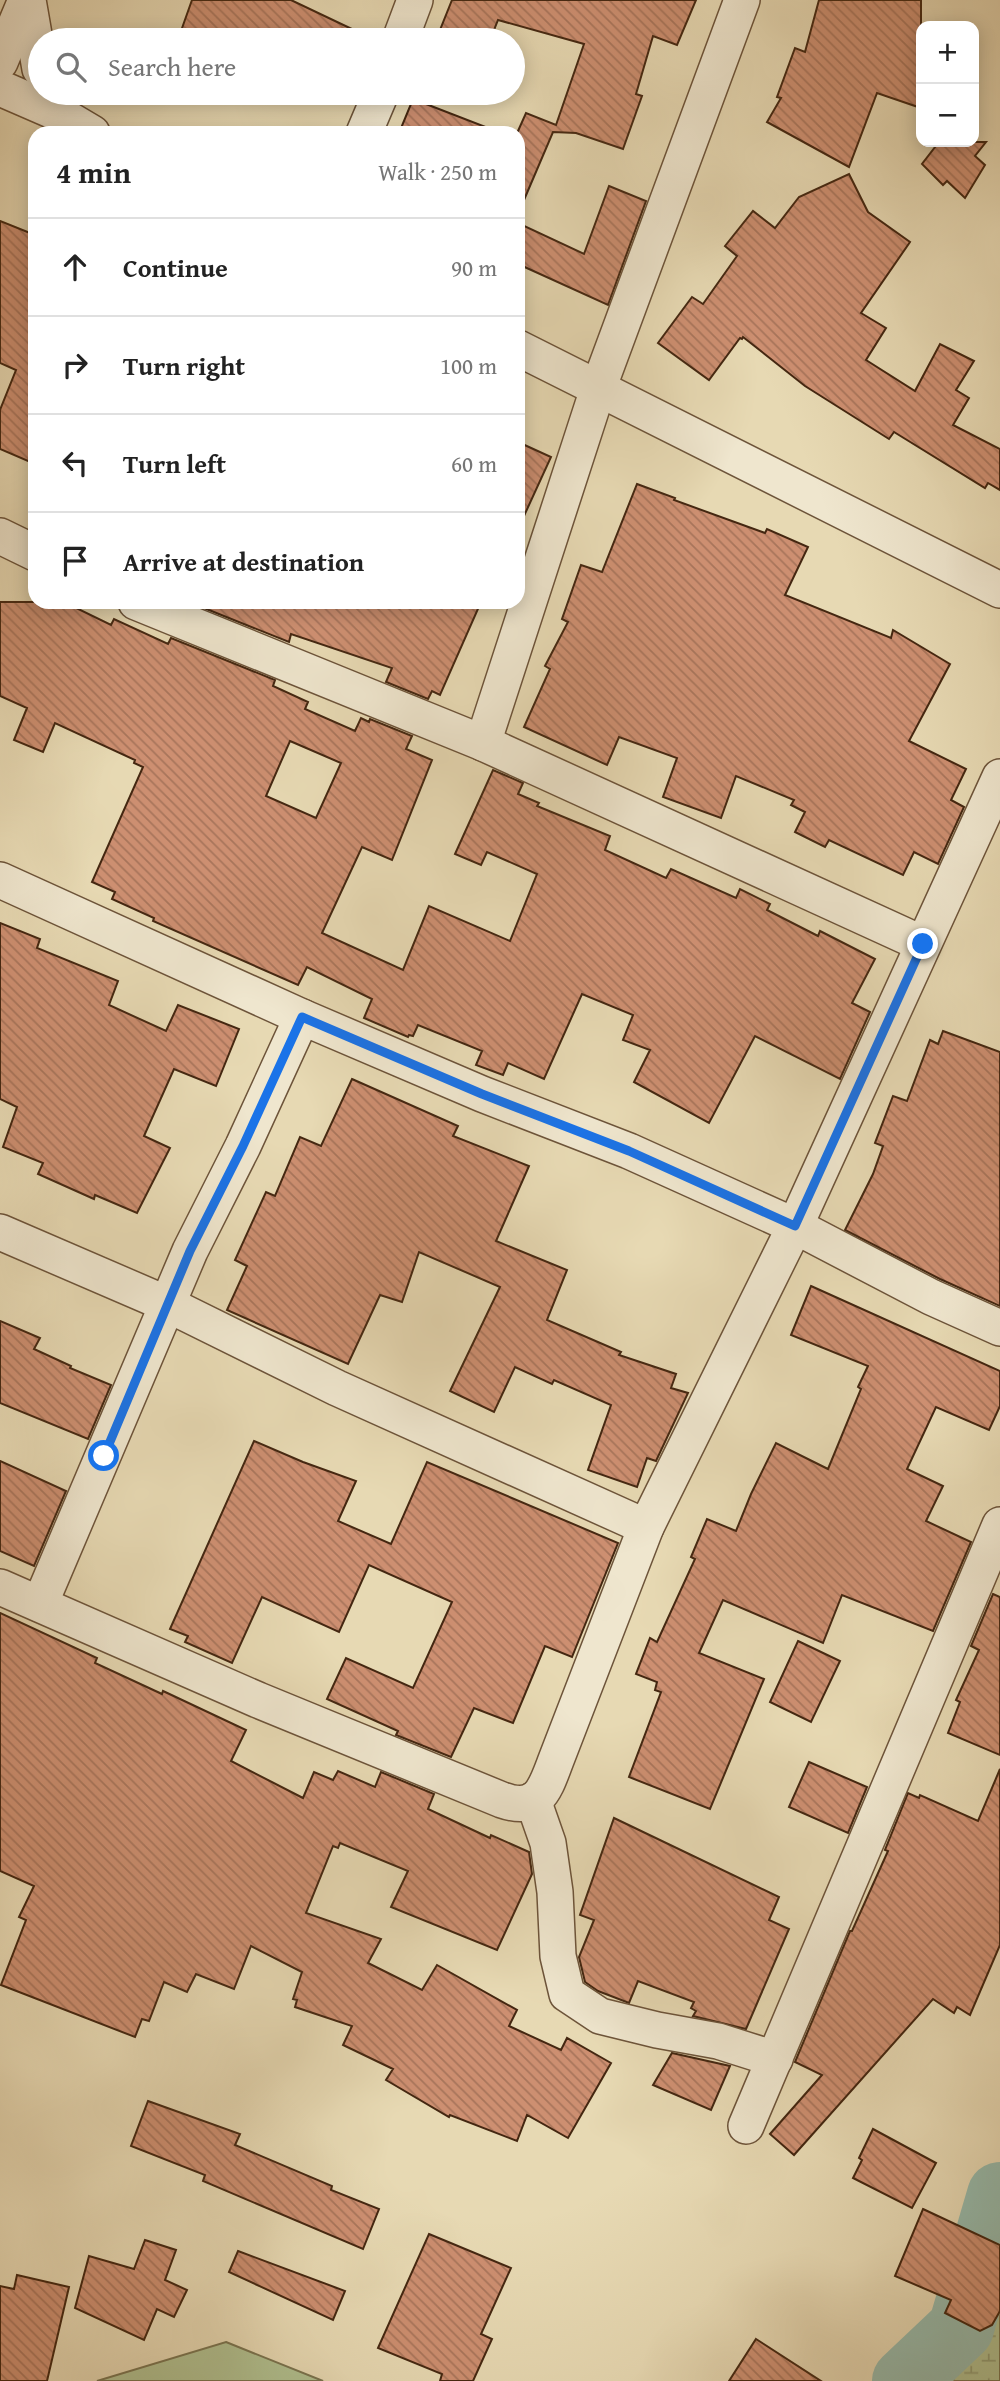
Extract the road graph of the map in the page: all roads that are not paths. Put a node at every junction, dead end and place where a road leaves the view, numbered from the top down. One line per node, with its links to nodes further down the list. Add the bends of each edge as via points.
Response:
1 (26, 0): 4 (street); 5 (street); 7 (street)
2 (415, 0): 6 (street)
3 (742, 0): 15 (street)
4 (0, 15)
5 (32, 28)
6 (404, 28)
7 (0, 62)
8 (0, 88): 9 (street)
9 (28, 96)
10 (57, 105): 12 (street)
11 (376, 105): 13 (street)
12 (83, 126)
13 (367, 126)
14 (525, 352): 15 (street)
15 (598, 389): 18 (street); 20 (street)
16 (0, 536): 17 (street)
17 (28, 550)
18 (1000, 590)
19 (153, 609): 20 (street)
20 (482, 743): 23 (street)
21 (1000, 777): 23 (street)
22 (0, 880): 24 (street)
23 (923, 944): 25 (street)
24 (302, 1017): 25 (street, via 629,1151); 27 (street)
25 (795, 1226): 28 (street); 30 (street)
26 (0, 1232): 27 (street)
27 (167, 1304): 30 (street, via 337,1388); 32 (street)
28 (1000, 1328)
29 (1000, 1525): 34 (street)
30 (646, 1527): 33 (street, via 544,1791)
31 (0, 1587): 32 (street)
32 (40, 1604): 33 (street, via 502,1800 518,1804)
33 (533, 1800): 34 (street, via 548,1843 558,1956 567,1994 600,2016 718,2041)
34 (775, 2059): 35 (street)
35 (746, 2126)

